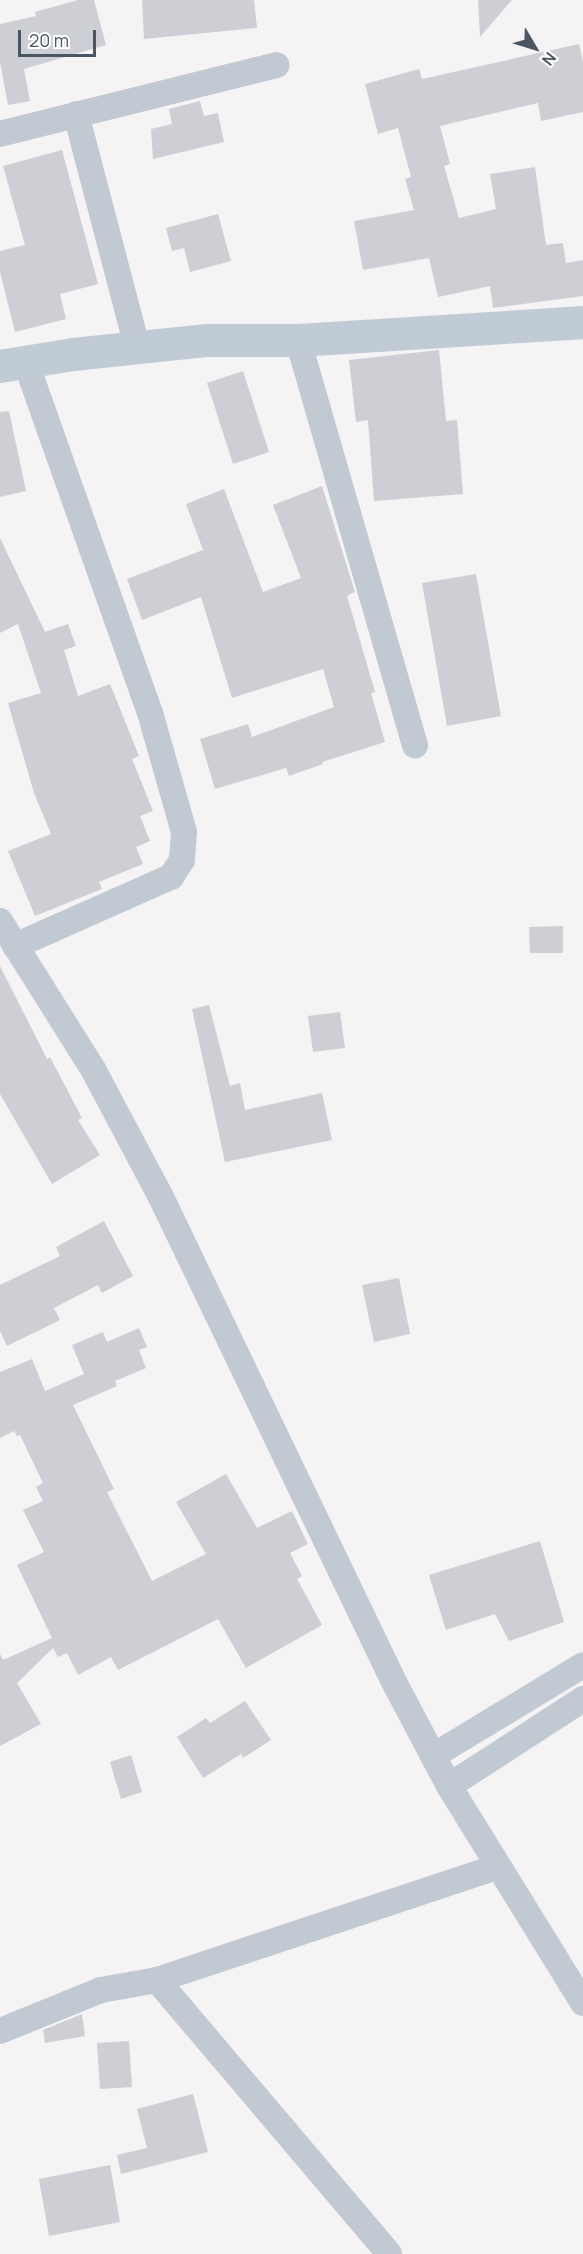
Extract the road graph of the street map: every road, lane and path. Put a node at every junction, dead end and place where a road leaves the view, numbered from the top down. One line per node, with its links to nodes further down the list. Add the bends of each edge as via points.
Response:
1 (277, 65): 2 (street)
2 (76, 114): 3 (street); 6 (street)
3 (0, 134)
4 (583, 322): 5 (street)
5 (298, 340): 6 (street, via 207,340); 8 (street)
6 (137, 347): 7 (street)
7 (13, 364): 10 (street, via 150,713 184,832 182,860 171,876)
8 (415, 745)
9 (0, 921): 10 (street)
10 (15, 946): 13 (street, via 94,1071 160,1195 394,1683)
11 (583, 1665): 13 (street)
12 (583, 1699): 14 (street)
13 (433, 1756): 14 (street)
14 (449, 1786): 15 (street)
15 (497, 1867): 16 (street); 17 (street)
16 (157, 1980): 18 (street, via 101,1990); 19 (street)
17 (583, 2003)
18 (0, 2031)
19 (388, 2254)

